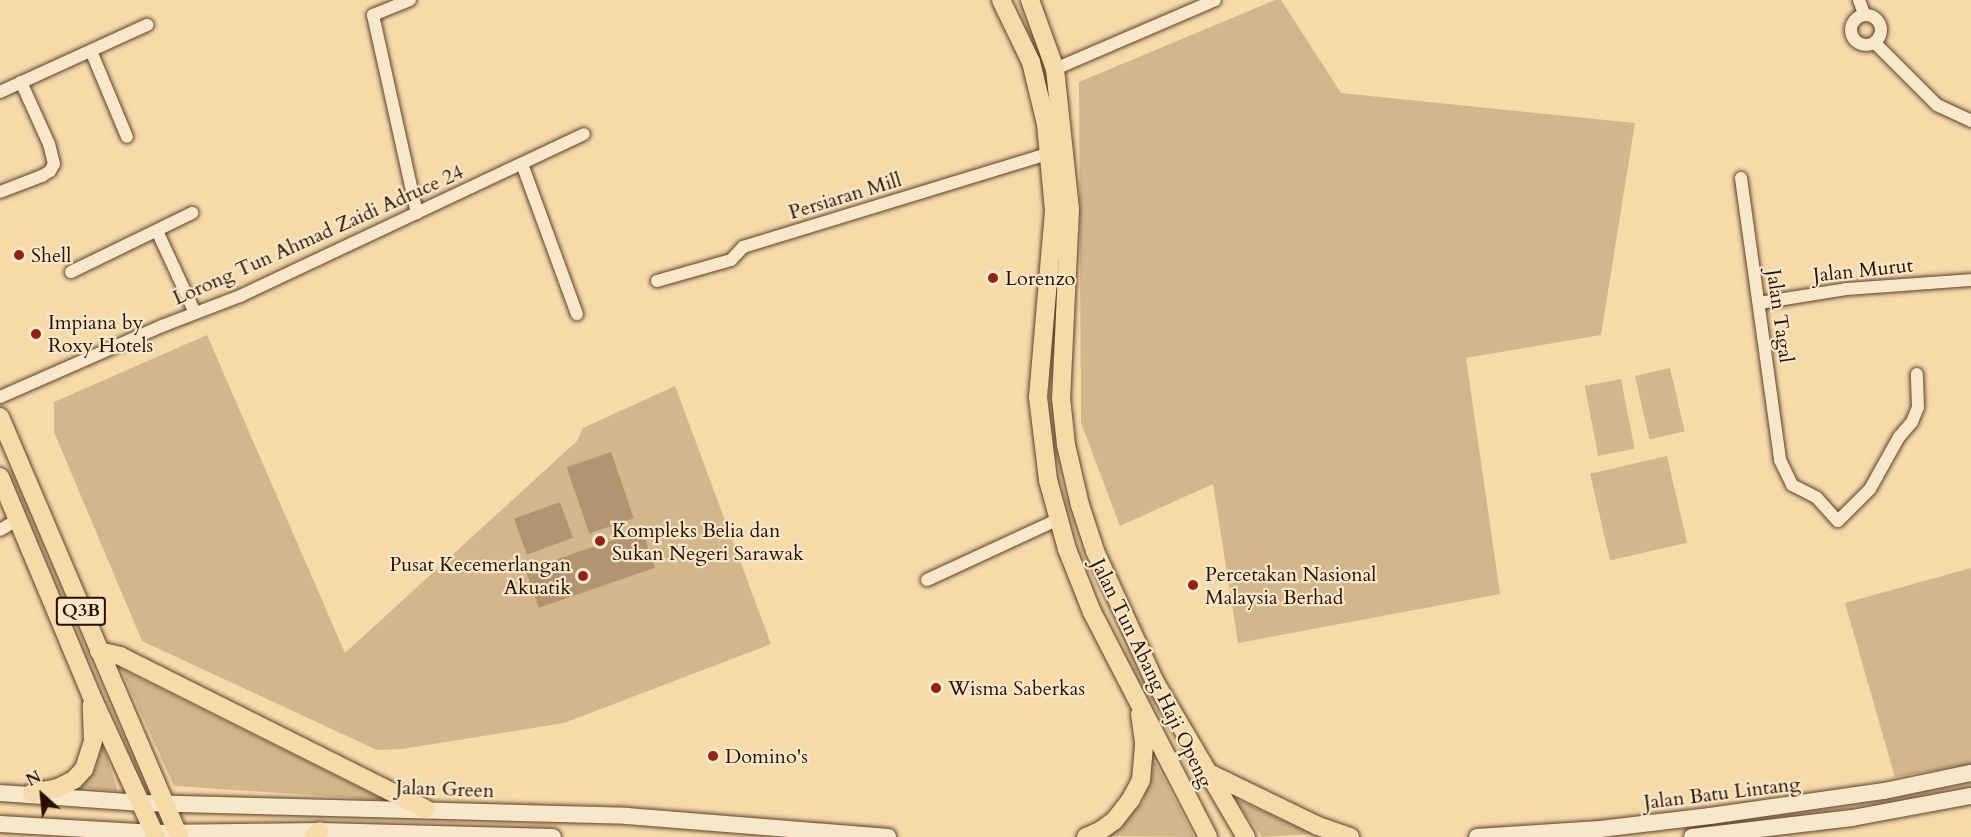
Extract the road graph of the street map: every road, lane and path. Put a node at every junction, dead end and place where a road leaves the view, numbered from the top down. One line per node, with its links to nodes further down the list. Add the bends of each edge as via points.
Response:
1 (410, 0): 21 (street, via 373,15)
2 (1001, 0): 16 (main road, Jalan Tun Abang Haji Openg, via 1031,62 1046,124)
3 (1030, 0): 10 (main road, Jalan Tun Abang Haji Openg)
4 (1215, 0): 10 (street)
5 (1858, 0): 6 (street)
6 (1864, 14): 8 (street, via 1880,21 1881,33); 8 (street, via 1854,21 1851,32 1857,42)
7 (147, 25): 9 (street)
8 (1875, 43): 13 (street, via 1937,105)
9 (91, 51): 11 (street); 15 (street)
10 (1055, 69): 40 (main road, Jalan Tun Abang Haji Openg, via 1070,209 1061,398 1066,446 1095,551 1155,682)
11 (21, 82): 12 (street); 19 (street, via 54,164 42,176)
12 (0, 92)
13 (1971, 121)
14 (584, 134): 17 (street, Lorong Tun Ahmad Zaidi Adruce 24)
15 (127, 137)
16 (1048, 154): 25 (street, Persiaran Mill, via 742,247 731,260); 34 (main road, Jalan Tun Abang Haji Openg, via 1054,212 1038,397 1043,452)
17 (522, 164): 21 (street, Lorong Tun Ahmad Zaidi Adruce 24); 28 (street)
18 (1741, 178): 26 (street, Jalan Tagal)
19 (0, 192)
20 (192, 213): 22 (street)
21 (417, 213): 27 (street, Lorong Tun Ahmad Zaidi Adruce 24)
22 (157, 231): 23 (street); 27 (street)
23 (71, 272)
24 (1971, 280): 26 (street, Jalan Murut, via 1846,289)
25 (657, 281)
26 (1759, 303): 29 (street, Jalan Tagal, via 1780,460 1792,485 1817,498 1838,520 1870,489 1899,437 1912,422 1918,407)
27 (195, 313): 30 (street, Lorong Tun Ahmad Zaidi Adruce 24)
28 (577, 314)
29 (1917, 374)
30 (0, 397)
31 (0, 417): 37 (main road, Q3B)
32 (0, 477): 33 (main road)
33 (18, 519): 35 (street); 38 (main road)
34 (1059, 519): 36 (street); 39 (main road, Jalan Tun Abang Haji Openg, via 1092,612)
35 (0, 530)
36 (927, 580)
37 (99, 651): 46 (main road, Q3B); 47 (main road, via 120,656)
38 (91, 695): 43 (main road, via 93,741 84,770 58,788); 45 (main road)
39 (1138, 700): 56 (main road, via 1144,742 1141,780 1114,821); 57 (main road, Jalan Tun Abang Haji Openg)
40 (1209, 773): 58 (main road, Jalan Tun Abang Haji Openg); 59 (main road, via 1318,826)
41 (1971, 773): 60 (main road, Jalan Batu Lintang, via 1884,791 1733,813 1600,829)
42 (0, 793): 43 (main road, Jalan Green)
43 (32, 793): 45 (main road, Jalan Green)
44 (1971, 796): 61 (main road, Jalan Batu Lintang, via 1851,818)
45 (142, 803): 46 (main road, Jalan Green); 50 (main road)
46 (164, 804): 47 (main road, Jalan Green); 50 (main road, Q3B)
47 (426, 809): 55 (main road, Jalan Green, via 627,816)
48 (7, 825): 50 (main road); 53 (main road)
49 (317, 834): 50 (main road); 51 (main road)
50 (167, 835)
51 (385, 835): 52 (main road)
52 (525, 836): 54 (main road)
53 (33, 837)
54 (553, 837)
55 (888, 837)
56 (1086, 837)
57 (1208, 837)
58 (1246, 837)
59 (1350, 837)
60 (1477, 837)
61 (1692, 837)

